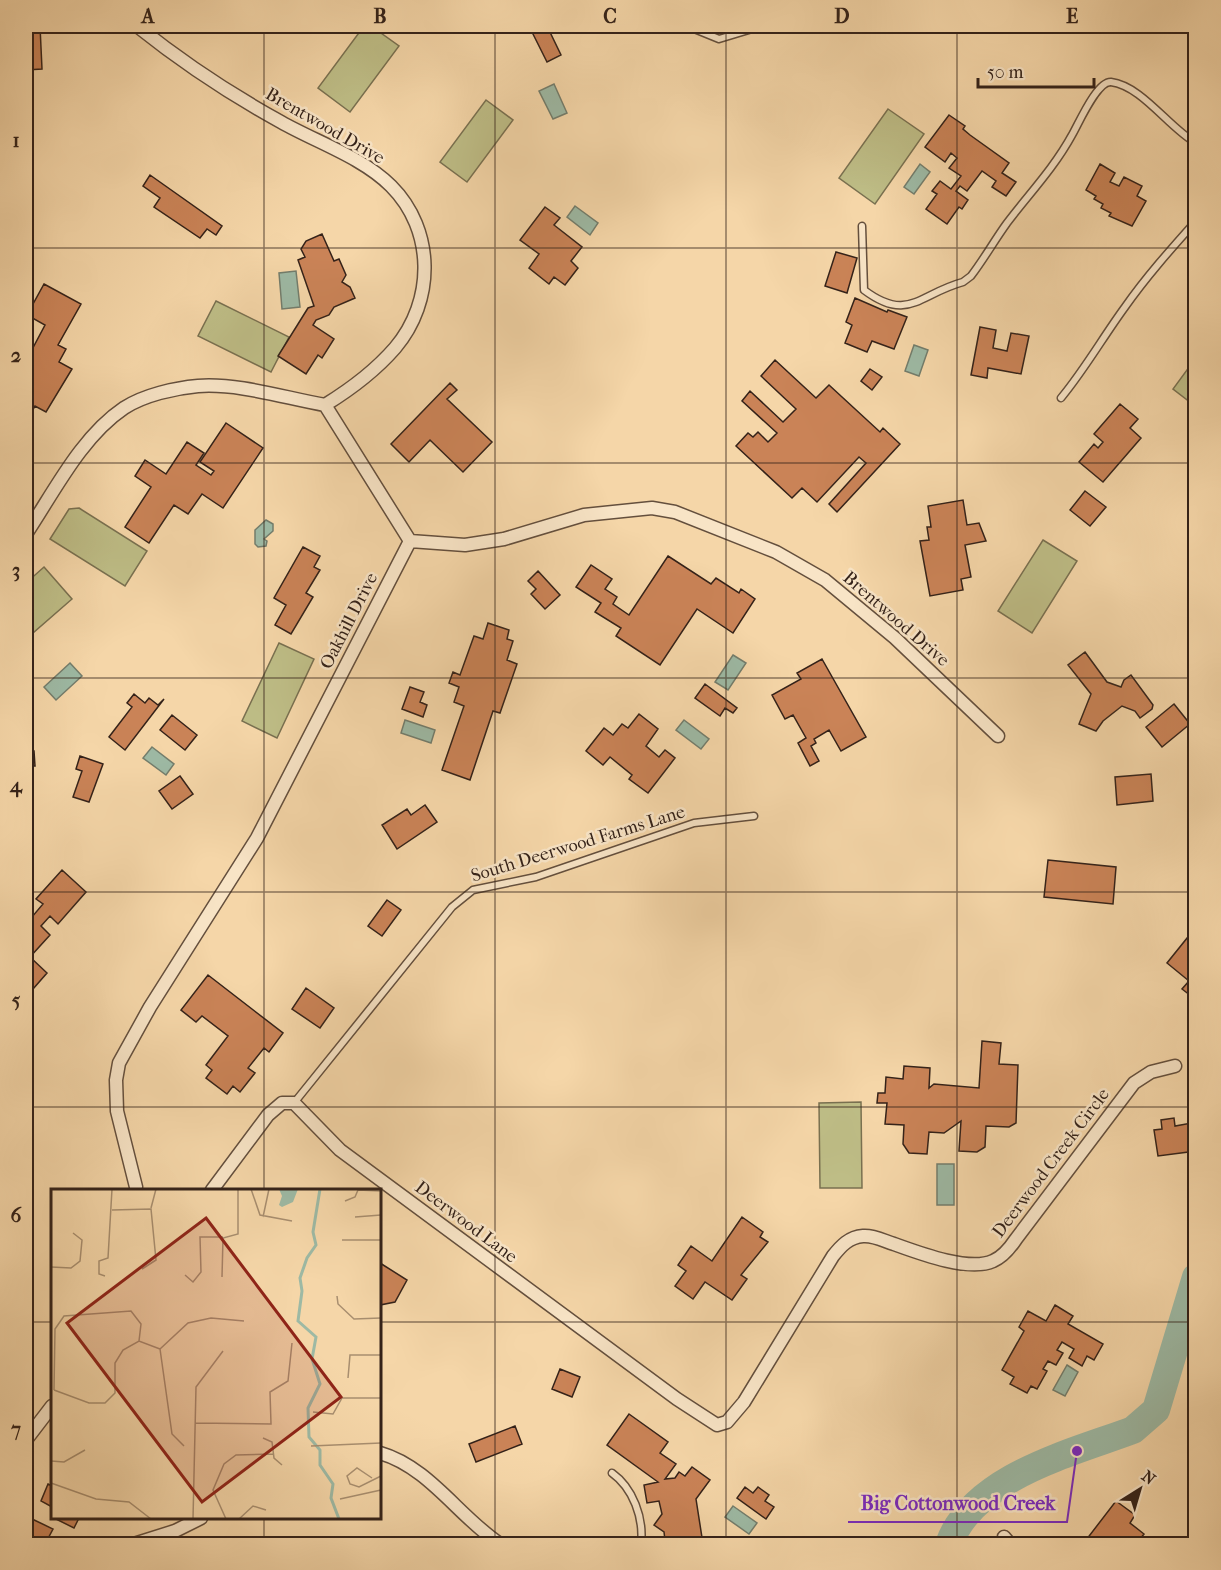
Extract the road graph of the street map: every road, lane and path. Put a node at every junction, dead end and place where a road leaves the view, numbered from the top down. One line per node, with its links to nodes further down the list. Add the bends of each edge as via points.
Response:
1 (138, 26): 8 (street, Brentwood Drive, via 182,62 390,185 416,222 424,244 425,265 414,319 381,362 358,384)
2 (687, 26): 3 (lane, via 719,39)
3 (762, 26)
4 (1196, 143): 6 (lane, via 1129,90 1110,82 1104,84 1065,149 971,276 904,307 879,301 864,290)
5 (1196, 221): 7 (lane, via 1147,278)
6 (862, 226)
7 (1061, 398)
8 (325, 405): 9 (street, via 200,386 144,398 124,408 100,430); 10 (street)
9 (26, 534)
10 (410, 541): 11 (street, Brentwood Drive, via 465,545 504,539 584,515 652,508 675,512 776,552 825,580 895,638); 15 (street, Oakhill Drive, via 256,838 119,1063 117,1111)
11 (998, 736)
12 (754, 816): 14 (lane, South Deerwood Farms Lane, via 694,823 536,877 473,891 452,907)
13 (1175, 1066): 18 (street, Deerwood Creek Circle, via 1144,1075 1134,1083 999,1258 981,1265 966,1264 873,1237 845,1242 744,1402)
14 (294, 1103): 16 (street, via 282,1102 268,1115); 18 (street, Deerwood Lane, via 340,1150 514,1281 685,1404 717,1425)
15 (136, 1187)
16 (213, 1189)
17 (51, 1407): 19 (street)
18 (727, 1422)
19 (26, 1440)
20 (381, 1453): 24 (street, via 415,1470)
21 (612, 1473): 25 (lane, via 624,1482 634,1500)
22 (199, 1519): 23 (street)
23 (134, 1545)
24 (500, 1545)
25 (641, 1545)

